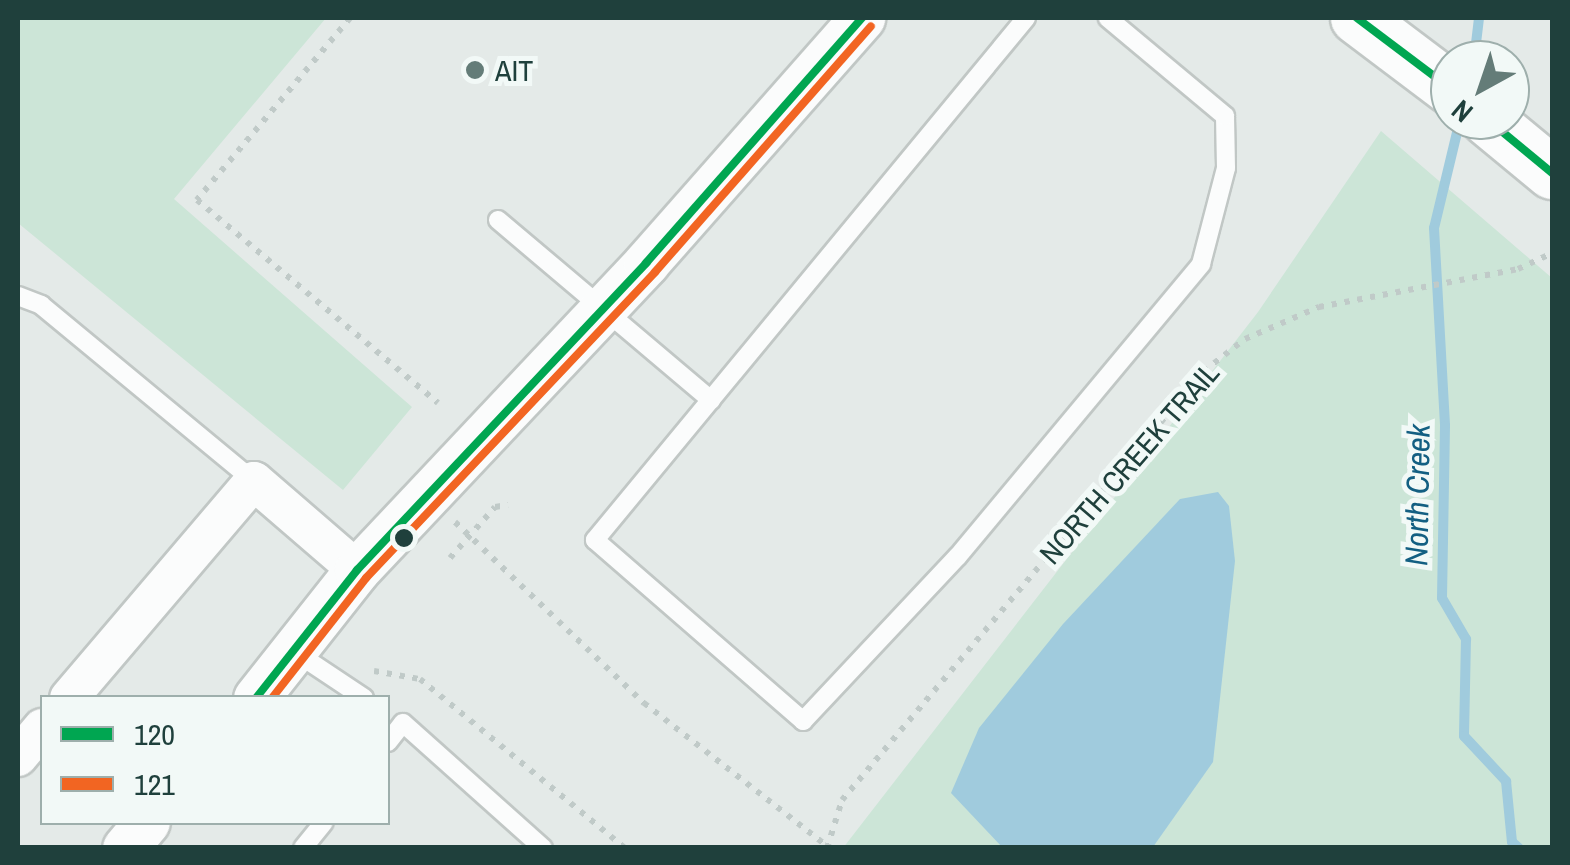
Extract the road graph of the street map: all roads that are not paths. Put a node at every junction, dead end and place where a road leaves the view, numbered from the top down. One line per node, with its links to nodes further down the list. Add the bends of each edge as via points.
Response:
1 (862, 18): 10 (street)
2 (1026, 18): 11 (lane)
3 (1108, 18): 11 (lane, via 1225,116 1226,168 1202,264 958,556 803,721 595,540)
4 (1357, 18): 5 (main road)
5 (1430, 72)
6 (1518, 140): 7 (main road)
7 (1548, 159)
8 (498, 220): 10 (lane)
9 (18, 296): 12 (lane, via 41,305)
10 (602, 310): 11 (lane); 13 (street)
11 (711, 400)
12 (254, 481): 13 (street); 15 (street)
13 (357, 570): 14 (street)
14 (295, 652): 16 (street); 17 (lane)
15 (72, 695)
16 (259, 695)
17 (360, 695)
18 (395, 718): 25 (lane)
19 (40, 730): 20 (street)
20 (18, 757)
21 (144, 825): 23 (street)
22 (322, 825): 24 (lane)
23 (125, 848)
24 (304, 848)
25 (544, 848)

